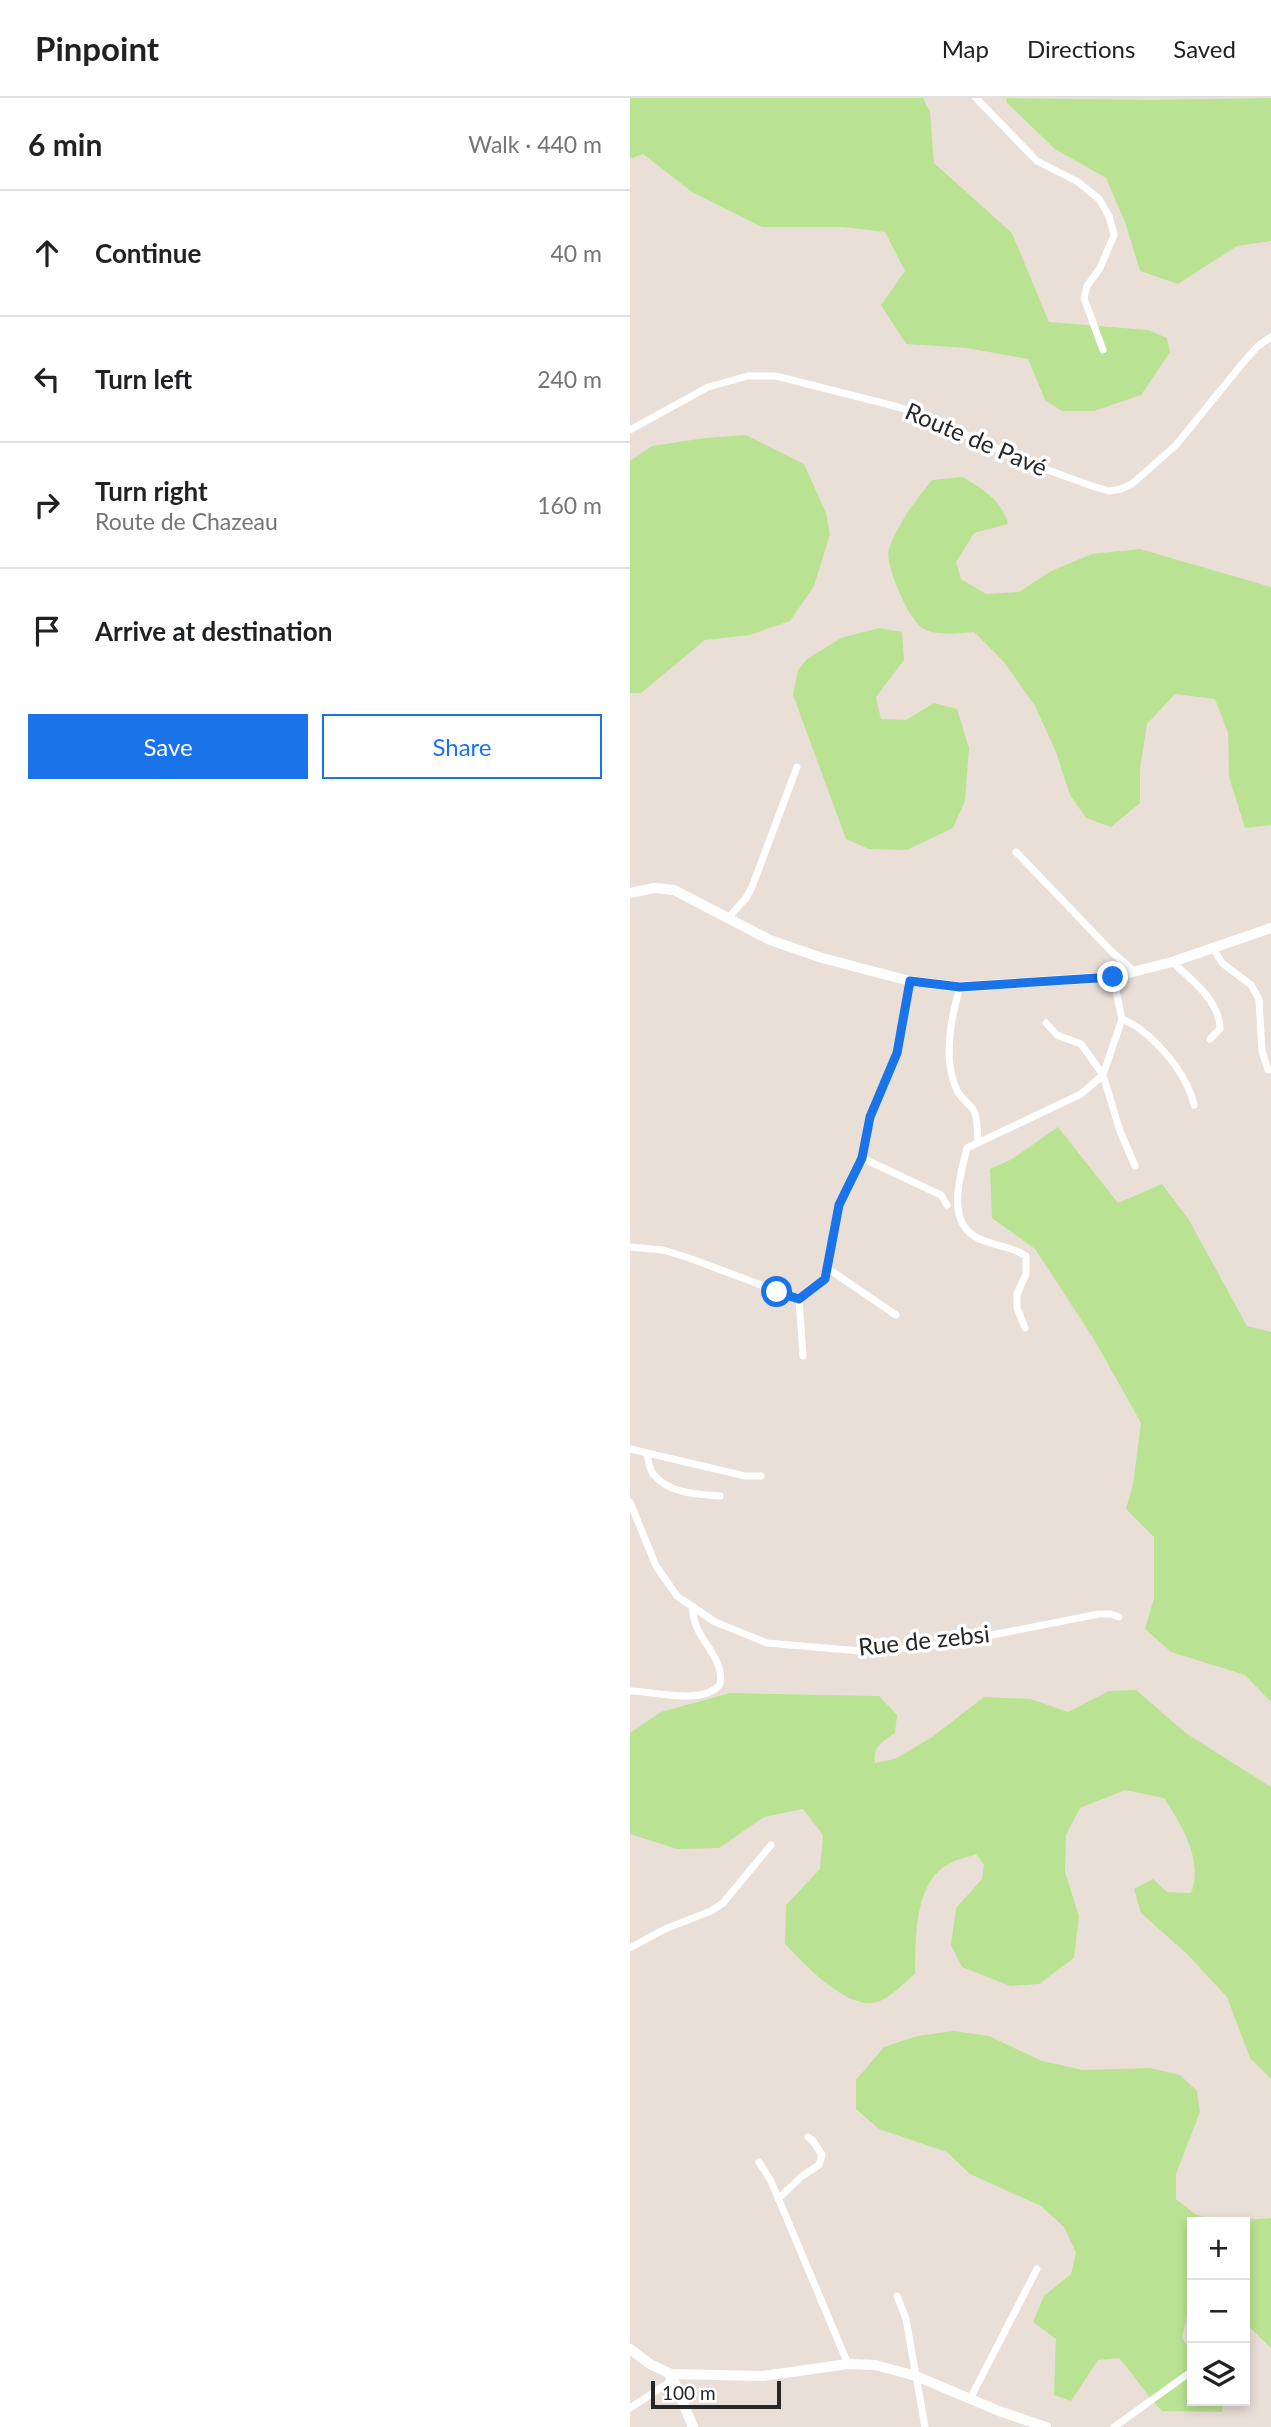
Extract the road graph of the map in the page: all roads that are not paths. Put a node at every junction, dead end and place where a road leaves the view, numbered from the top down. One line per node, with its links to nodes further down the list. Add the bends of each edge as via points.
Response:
1 (976, 98): 3 (street, via 1037,160 1099,199 1109,216 1114,234 1084,298)
2 (1271, 337): 4 (street, Route de Pavé, via 1242,364 1176,445 1132,484 1109,491 1031,464 907,410 776,376 748,376 708,387)
3 (1103, 350)
4 (630, 430)
5 (797, 767): 8 (street, via 752,887)
6 (1016, 852): 12 (street)
7 (630, 893): 8 (main road, via 664,888)
8 (728, 918): 14 (main road, via 770,940 822,958)
9 (1271, 928): 10 (main road)
10 (1213, 948): 11 (main road); 19 (street, via 1259,999 1262,1051)
11 (1172, 962): 12 (main road); 18 (street, via 1216,1010 1220,1029)
12 (1136, 972): 13 (main road)
13 (1113, 977): 15 (main road); 16 (street)
14 (910, 981): 15 (main road); 23 (street, via 897,1053 870,1117)
15 (960, 987): 22 (street, via 951,1020 950,1058 955,1087 975,1112)
16 (1122, 1019): 20 (street); 21 (street, via 1141,1030 1173,1064)
17 (1046, 1023): 20 (street, via 1057,1035 1081,1044)
18 (1210, 1039)
19 (1268, 1070)
20 (1103, 1074): 22 (street, via 1082,1094); 24 (street)
21 (1194, 1105)
22 (978, 1140): 30 (street, via 967,1147 964,1159 957,1196 961,1219 973,1235 1026,1256 1026,1274 1017,1294)
23 (862, 1158): 25 (street, via 941,1195); 27 (street, via 839,1205)
24 (1135, 1166)
25 (947, 1205)
26 (630, 1247): 28 (street, via 663,1250)
27 (827, 1268): 28 (street, via 825,1279); 29 (street)
28 (799, 1299): 31 (street)
29 (896, 1315)
30 (1025, 1328)
31 (803, 1356)
32 (630, 1449): 33 (street)
33 (647, 1452): 34 (street); 35 (street, via 654,1475 680,1492)
34 (761, 1476)
35 (720, 1496)
36 (630, 1502): 37 (street, Rue de zebsi, via 656,1566 677,1596)
37 (693, 1607): 38 (street, Rue de zebsi, via 715,1622 766,1643 872,1652 951,1643 1099,1614); 39 (street, via 693,1620 719,1669 716,1690 684,1696)
38 (1119, 1616)
39 (630, 1691)
40 (771, 1845): 41 (street, via 723,1903)
41 (630, 1948)
42 (808, 2137): 44 (street, via 822,2155 819,2165)
43 (758, 2162): 44 (street)
44 (778, 2199): 48 (street)
45 (1037, 2269): 52 (street)
46 (897, 2295): 51 (street)
47 (630, 2348): 49 (main road)
48 (848, 2364): 49 (main road, via 763,2376); 51 (main road, via 875,2365)
49 (671, 2374): 53 (street, via 668,2383); 54 (main road)
50 (1187, 2375): 57 (street)
51 (916, 2376): 52 (main road); 55 (street)
52 (970, 2399): 56 (main road)
53 (630, 2408)
54 (693, 2427)
55 (925, 2427)
56 (1046, 2427)
57 (1114, 2427)

